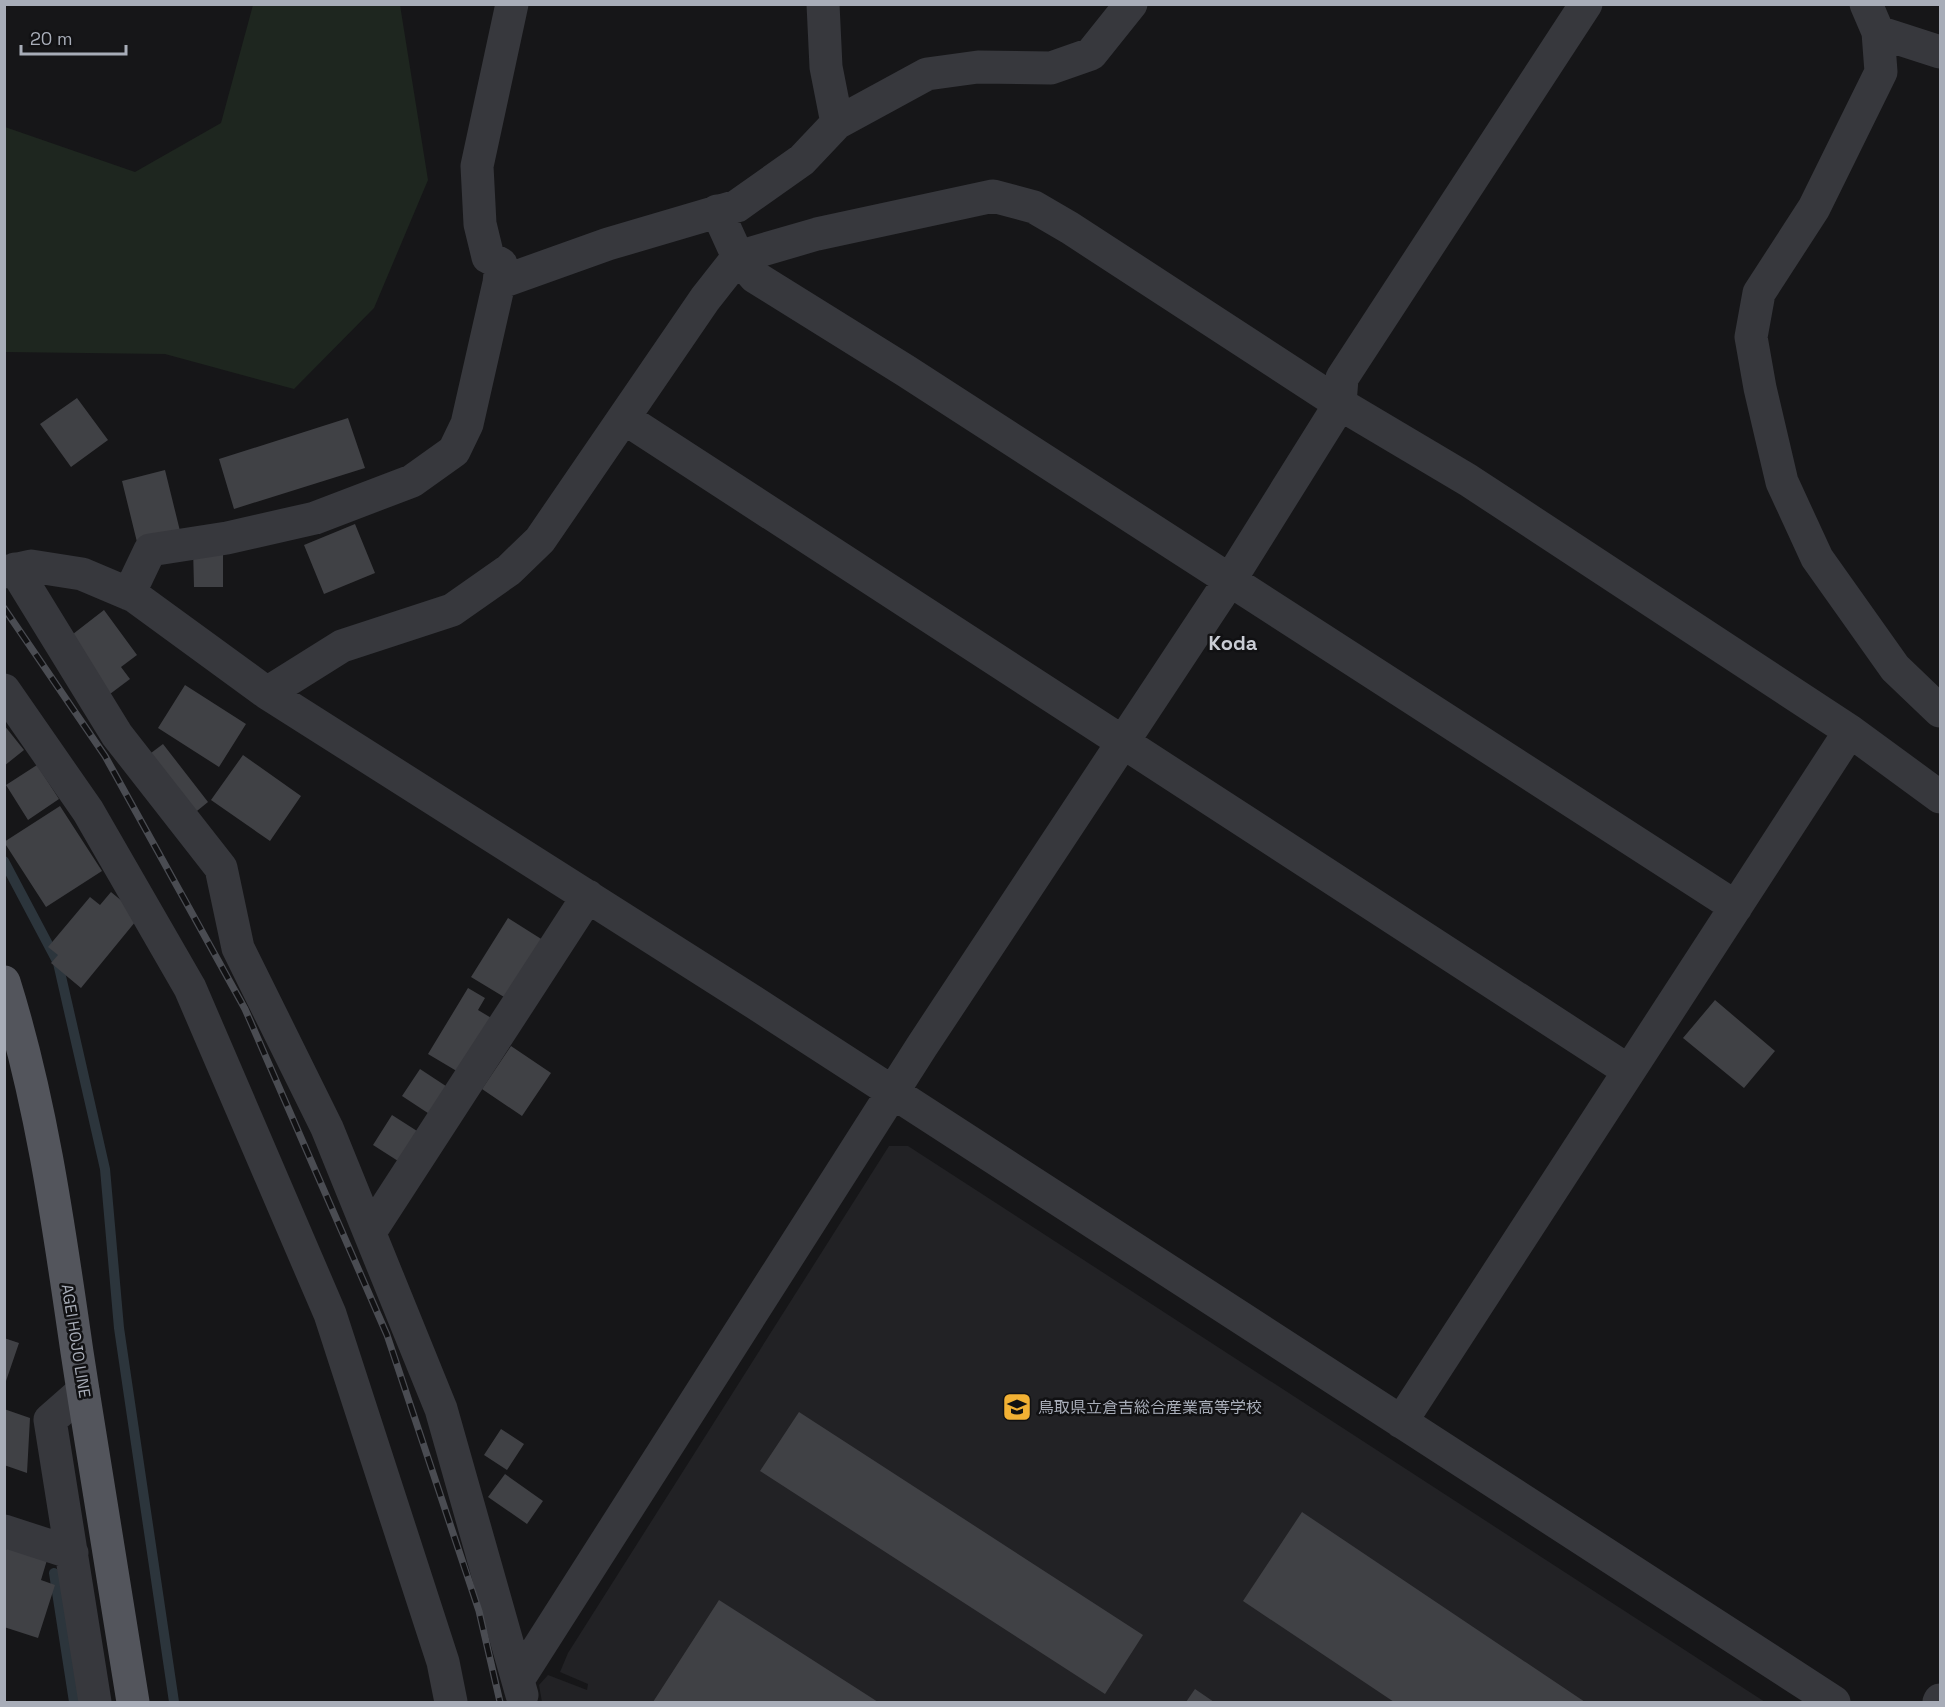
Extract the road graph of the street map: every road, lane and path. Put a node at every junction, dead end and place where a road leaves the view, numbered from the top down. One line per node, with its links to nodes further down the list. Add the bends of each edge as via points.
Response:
1 (512, 4): 10 (street, via 477,166 480,224 488,257 501,264)
2 (823, 4): 7 (street, via 826,67)
3 (1131, 4): 7 (street, via 1091,54 1051,68 978,67 927,74)
4 (1586, 4): 11 (street, via 1342,378)
5 (1872, 18): 6 (street); 18 (street, via 1881,72 1814,208 1759,293 1751,337 1782,482 1817,558 1895,668)
6 (1941, 52)
7 (837, 123): 8 (street, via 802,160 737,206)
8 (717, 212): 9 (street); 10 (street, via 608,244)
9 (738, 257): 11 (street, via 817,234 993,196 1034,207 1070,228); 12 (street); 14 (street, via 755,277)
10 (499, 283): 15 (street, via 467,424 454,451 412,481 315,518 150,550)
11 (1340, 404): 14 (street); 19 (street, via 1468,480)
12 (624, 418): 17 (street, via 540,540 509,570 452,610 342,646); 20 (street)
13 (10, 570): 15 (street, via 31,566 82,574); 27 (street, via 117,735 221,868 238,948 327,1128)
14 (1230, 580): 20 (street); 23 (street)
15 (129, 594): 17 (street)
16 (4, 690): 35 (street, via 88,811 190,988 330,1314 443,1662)
17 (267, 693): 22 (street)
18 (1941, 711)
19 (1850, 731): 21 (street); 23 (street)
20 (1123, 742): 25 (street); 26 (street)
21 (1941, 797)
22 (588, 896): 26 (street); 27 (street)
23 (1736, 907): 25 (street)
24 (4, 982): 28 (main road, AGEI HOJO LINE, via 38,1107)
25 (1629, 1071): 29 (street)
26 (892, 1093): 29 (street); 32 (street)
27 (370, 1232): 32 (street, via 441,1409)
28 (83, 1391): 31 (street, via 50,1420); 34 (main road, AGEI HOJO LINE)
29 (1401, 1422): 36 (street)
30 (4, 1531): 31 (street)
31 (72, 1553): 33 (street)
32 (520, 1691)
33 (95, 1702)
34 (133, 1702)
35 (451, 1702)
36 (1834, 1702)

